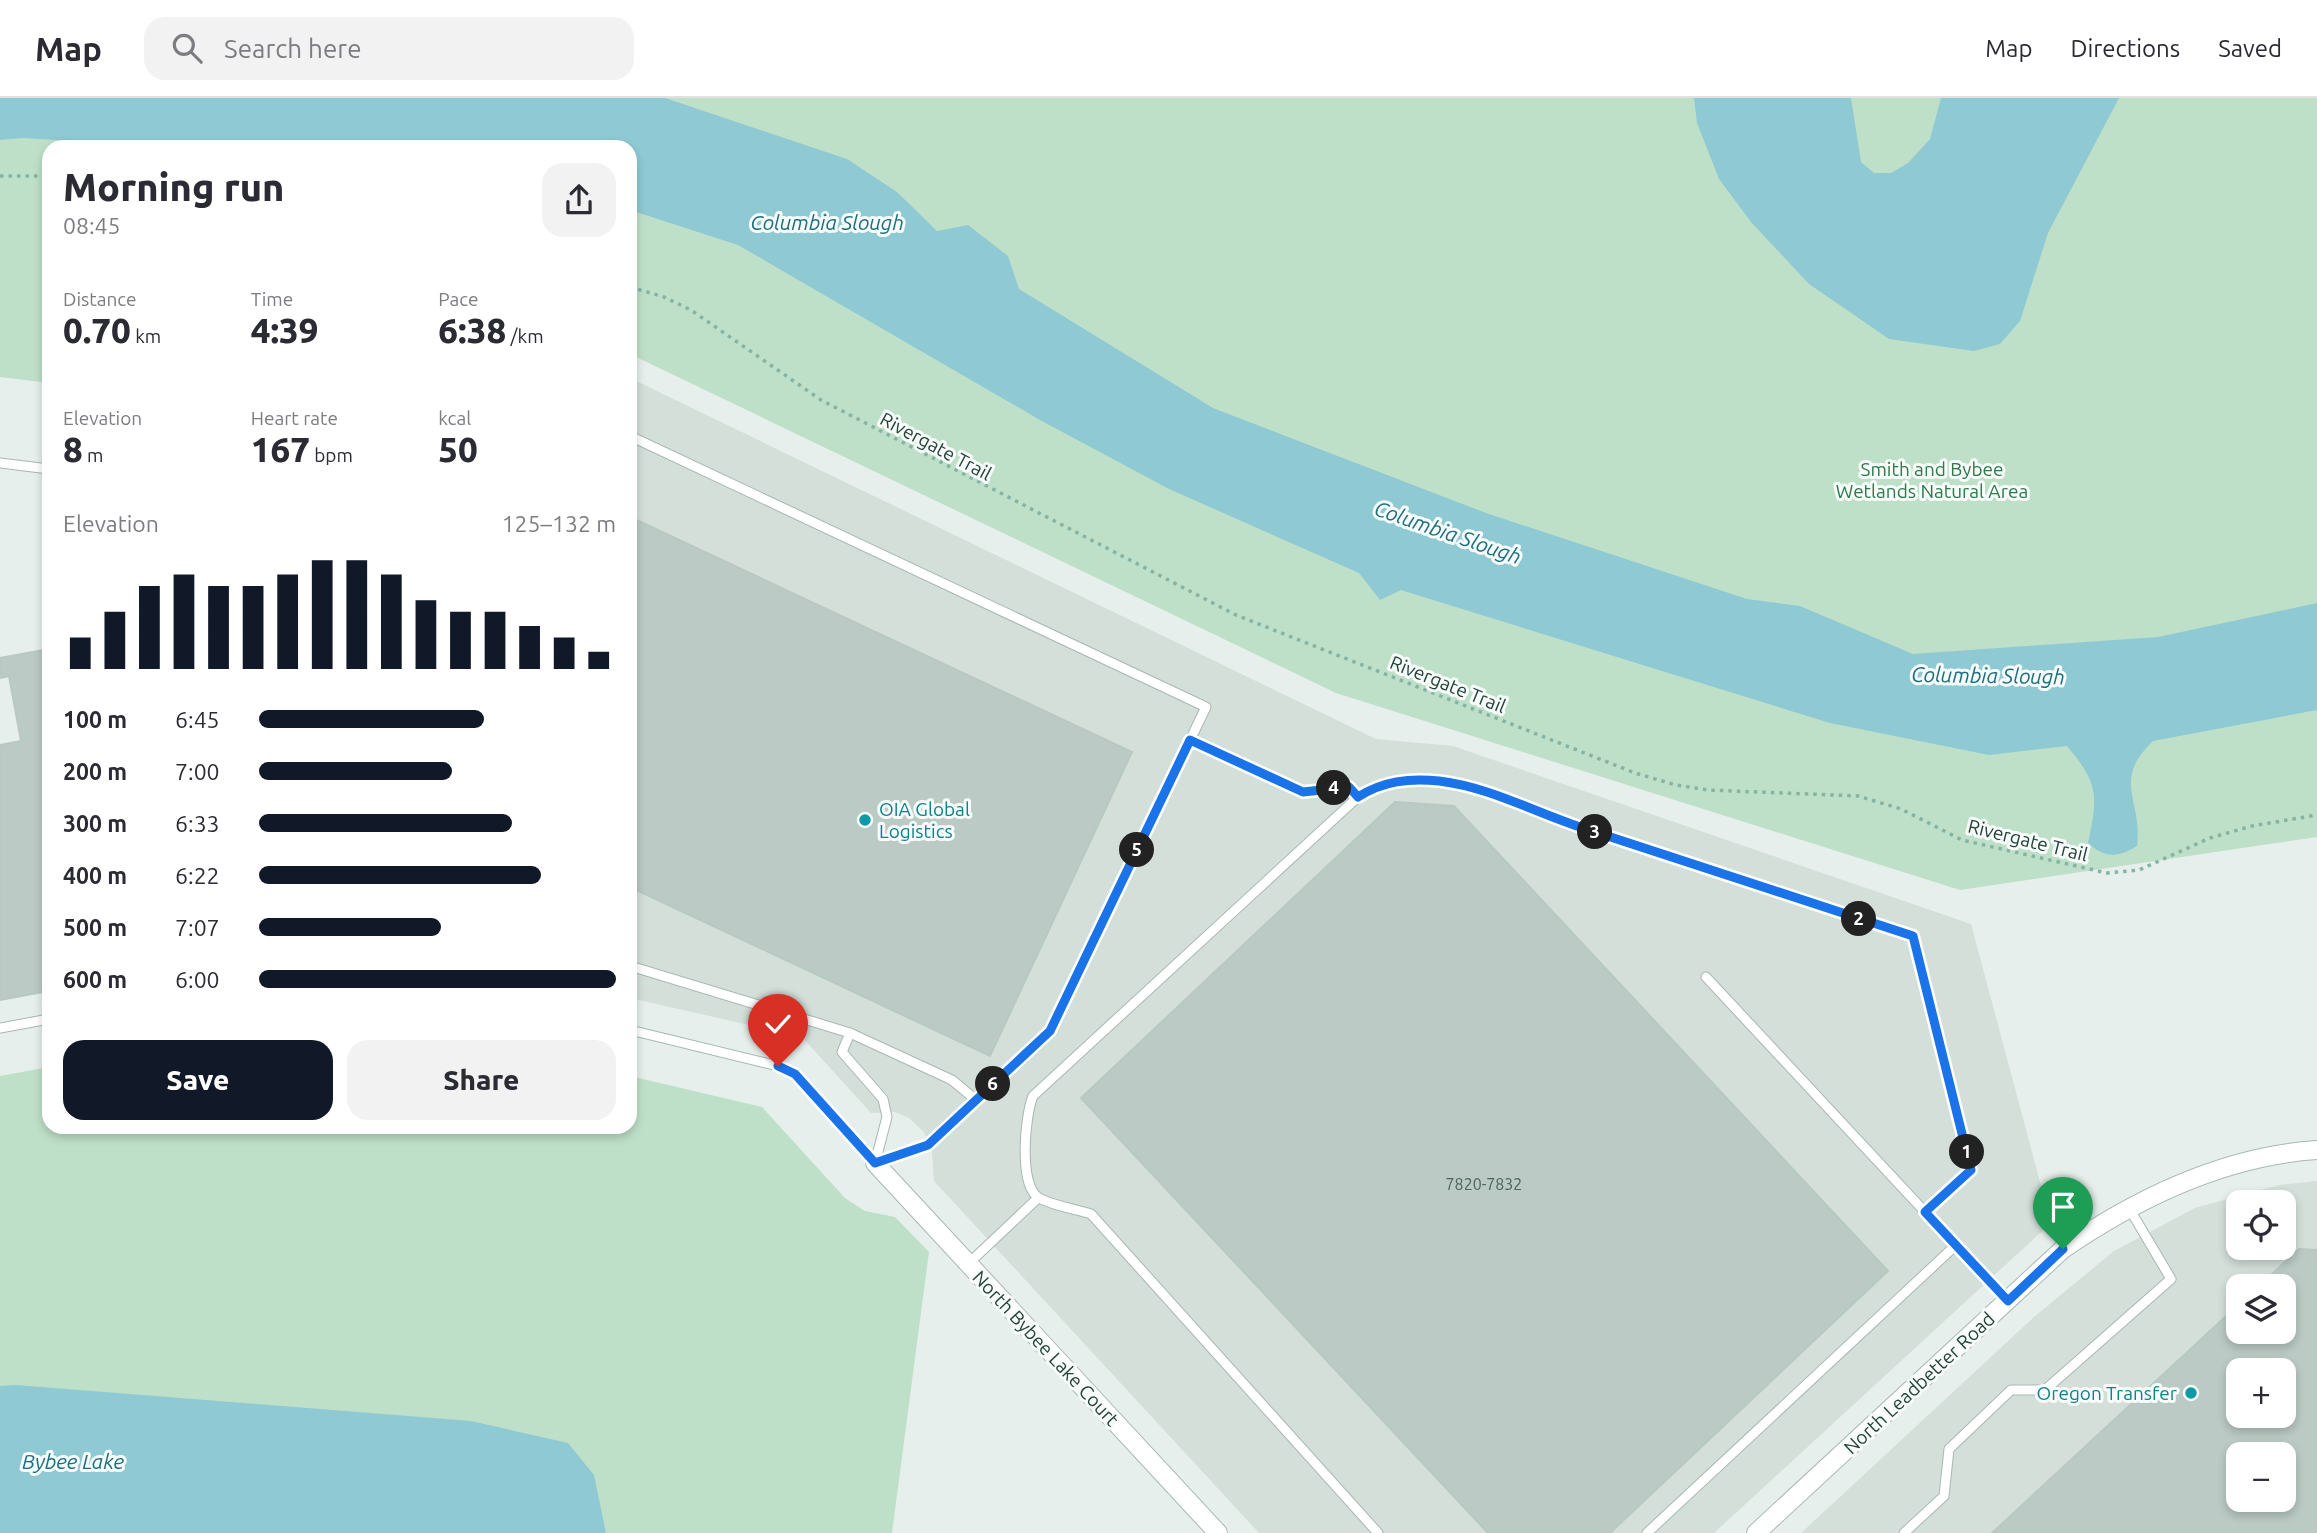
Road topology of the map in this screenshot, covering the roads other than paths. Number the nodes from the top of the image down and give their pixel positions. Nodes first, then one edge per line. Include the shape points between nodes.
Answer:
1 (637, 439) edge
2 (0, 463) edge
3 (42, 468) edge
4 (1190, 740) junction
5 (1358, 797) junction
6 (637, 968) edge
7 (1706, 977) dead end
8 (42, 1020) edge
9 (0, 1028) edge
10 (637, 1032) edge
11 (850, 1033) junction
12 (976, 1100) junction
13 (2317, 1150) edge
14 (875, 1163) junction
15 (1038, 1198) junction
16 (2128, 1207) junction
17 (1925, 1212) junction
18 (1956, 1245) junction
19 (968, 1264) junction
20 (2008, 1301) junction
21 (1218, 1533) edge
22 (1378, 1533) edge
23 (1647, 1533) edge
24 (1756, 1533) edge
25 (1904, 1533) edge

1 - 4 lane via 1206,707
2 - 3 lane
4 - 5 lane via 1303,792 1349,787
4 - 12 lane via 1050,1031
5 - 15 lane via 1033,1096 1027,1111 1026,1160 1028,1186
5 - 17 lane via 1376,785 1401,780 1439,781 1489,791 1560,820 1913,936 1971,1170
6 - 11 lane
7 - 17 lane
8 - 9 lane
10 - 14 lane via 795,1074
11 - 12 lane via 952,1080
11 - 14 lane via 842,1052 883,1099 887,1117
12 - 14 lane via 928,1145
13 - 16 street, North Leadbetter Road via 2231,1165
14 - 19 street, North Bybee Lake Court
15 - 19 lane
15 - 22 lane via 1091,1214
16 - 20 street, North Leadbetter Road via 2063,1249
16 - 25 lane via 2171,1279 2045,1390 2011,1390 2002,1398 1949,1449 1944,1496
17 - 18 lane
18 - 20 lane
18 - 23 lane
19 - 21 street, North Bybee Lake Court
20 - 24 street, North Leadbetter Road

